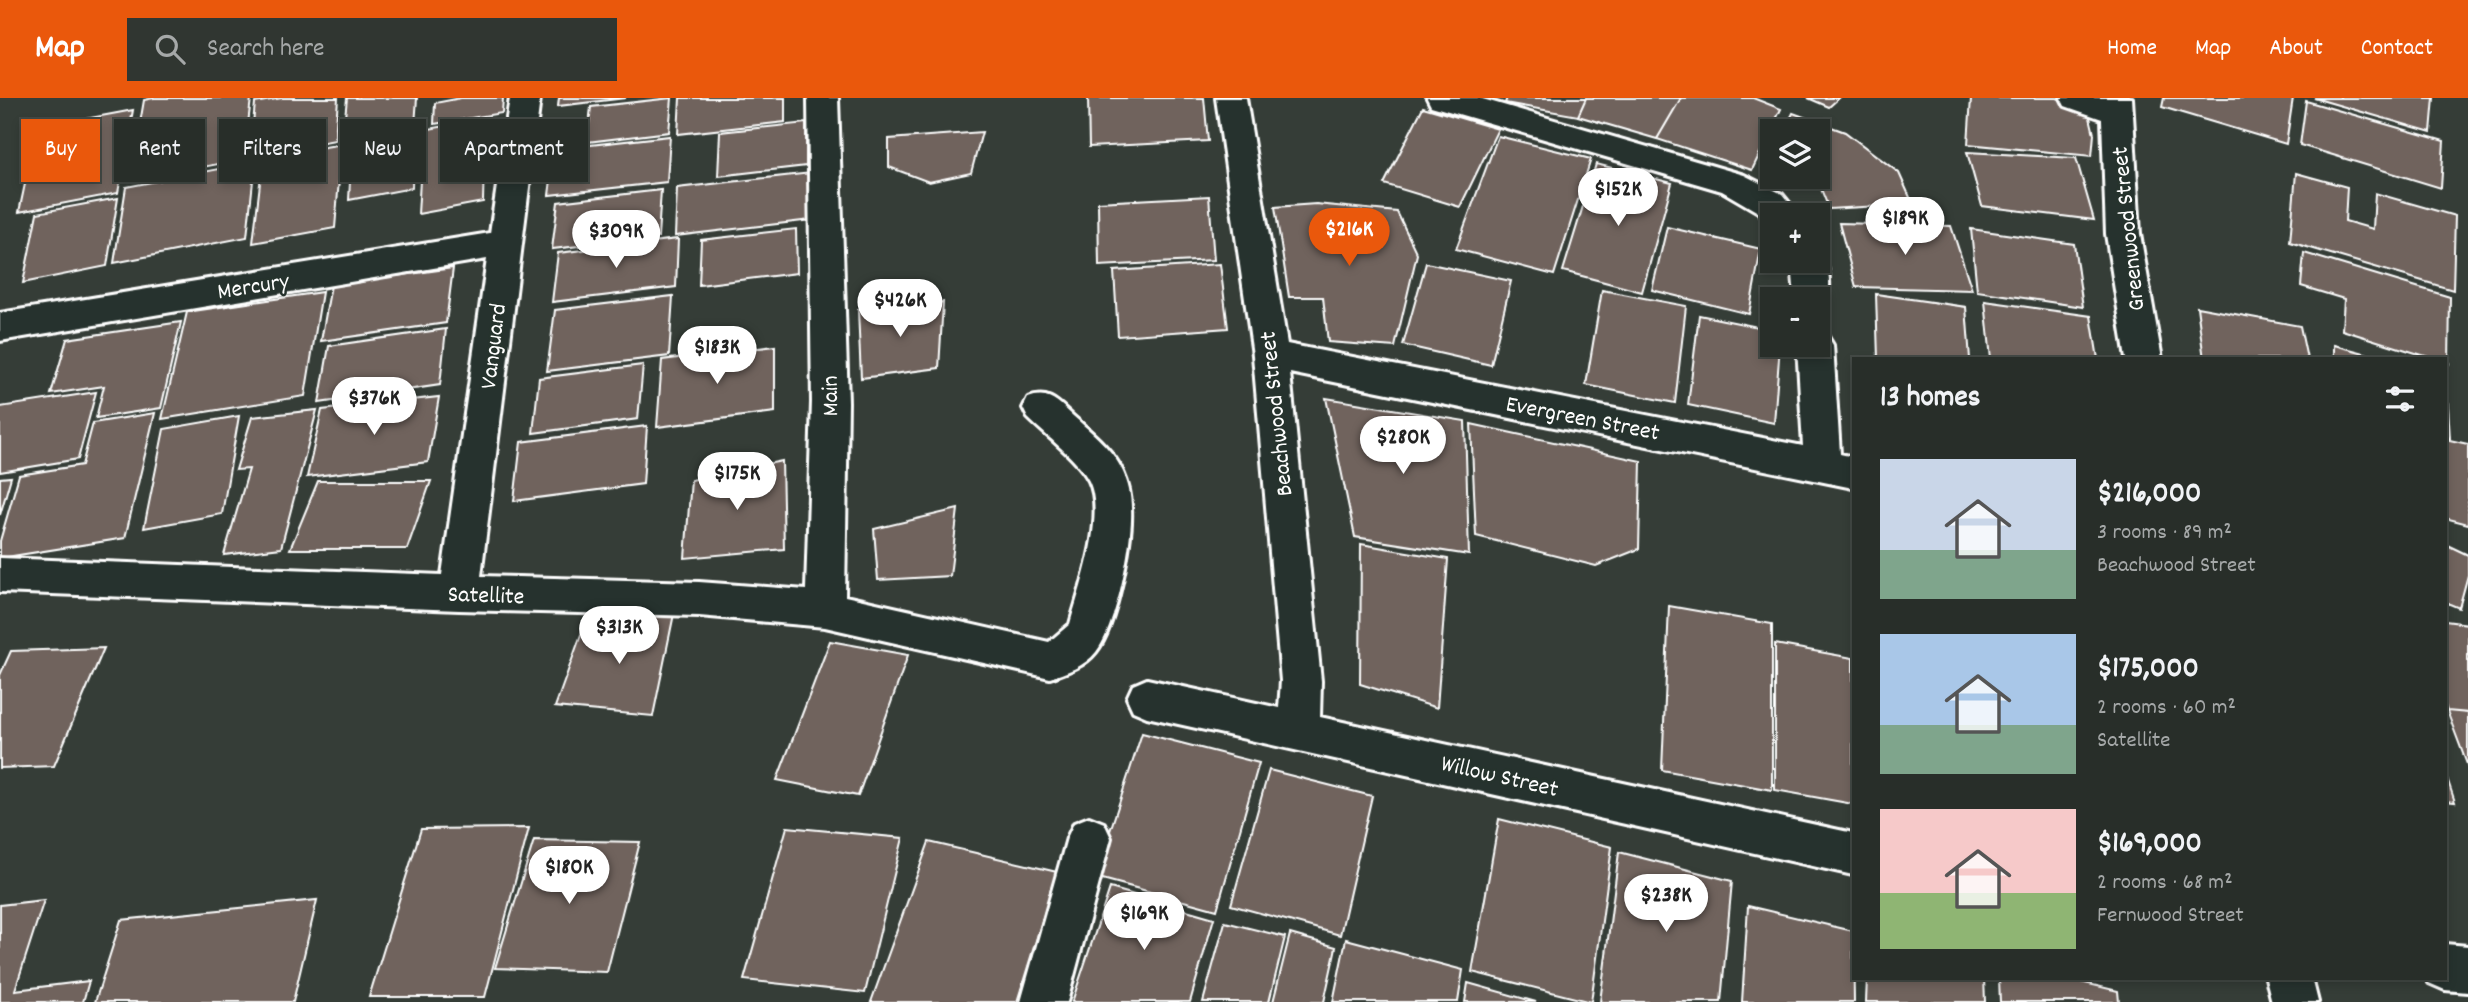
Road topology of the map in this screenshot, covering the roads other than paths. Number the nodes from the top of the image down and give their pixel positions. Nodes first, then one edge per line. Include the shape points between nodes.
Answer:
1 (524, 98) edge
2 (822, 98) edge
3 (1231, 98) edge
4 (1442, 98) edge
5 (2076, 98) edge
6 (2117, 105) edge
7 (1770, 203) edge
8 (505, 243) junction
9 (0, 327) edge
10 (1271, 355) junction
11 (1817, 357) edge
12 (2144, 357) edge
13 (1041, 408) dead end
14 (1838, 469) edge
15 (0, 575) edge
16 (459, 593) junction
17 (825, 609) junction
18 (1147, 698) dead end
19 (1298, 731) junction
20 (1089, 838) dead end
21 (1852, 853) edge
22 (2447, 967) edge
23 (2468, 969) edge
24 (2290, 980) edge
25 (1044, 1002) edge
26 (2295, 1002) edge

1 - 8 street, Vanguard
2 - 17 street, Main via 830,402
3 - 10 street, Beachwood Street
4 - 7 street via 1733,183
5 - 6 street
6 - 12 street, Greenwood Street via 2123,234
8 - 9 street, Mercury
8 - 16 street, Vanguard
10 - 14 street, Evergreen Street
10 - 19 street, Beachwood Street via 1301,681
11 - 14 street
13 - 17 street, Satellite via 1105,473 1112,499 1111,531 1088,631 1073,649 1050,660
15 - 16 street, Satellite
16 - 17 street, Satellite via 699,599
18 - 19 street, Willow Street
19 - 21 street, Willow Street
20 - 25 street
22 - 23 street
24 - 26 street

